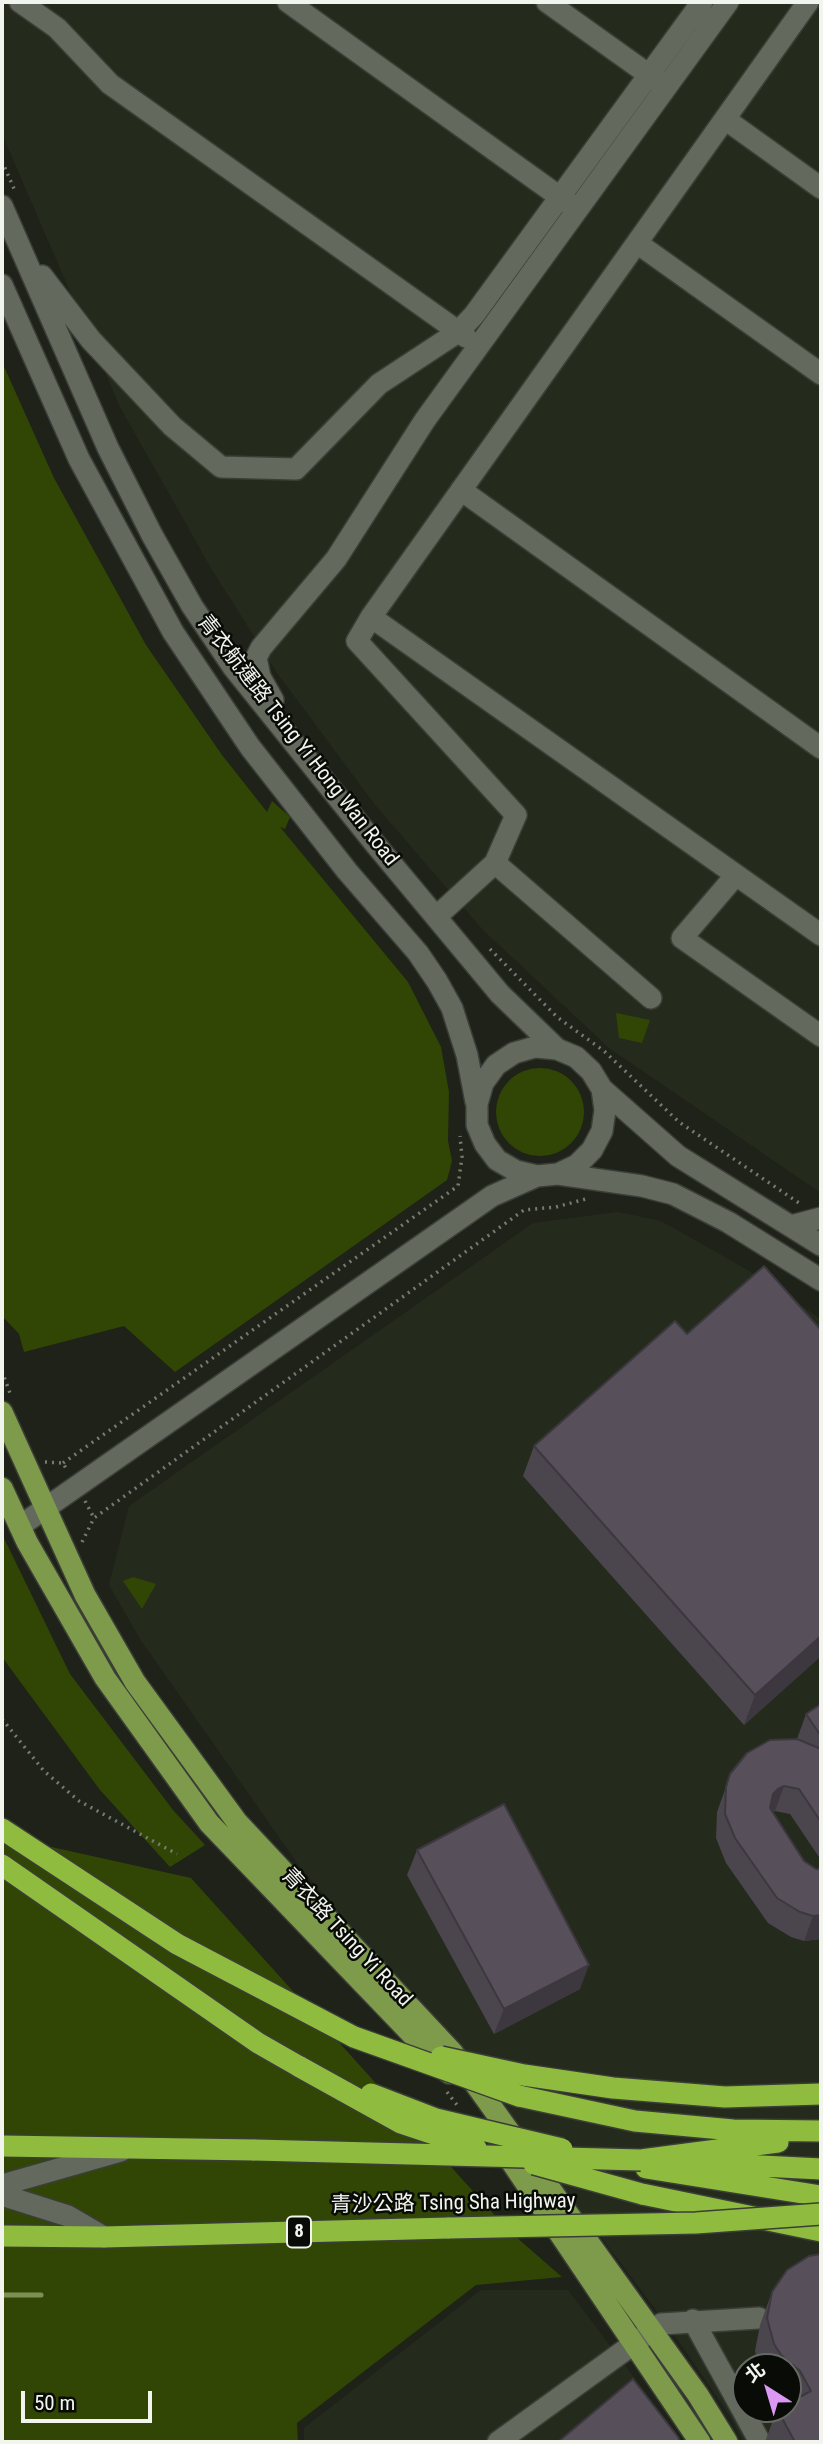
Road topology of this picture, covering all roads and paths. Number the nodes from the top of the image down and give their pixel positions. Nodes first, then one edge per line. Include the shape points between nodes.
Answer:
1 (20, 2) edge
2 (288, 2) edge
3 (547, 2) edge
4 (702, 2) edge
5 (728, 2) edge
6 (808, 2) edge
7 (649, 75) junction
8 (667, 88) junction
9 (724, 119) junction
10 (821, 188) edge
11 (561, 197) junction
12 (2, 206) edge
13 (579, 211) junction
14 (12, 230) junction
15 (637, 243) junction
16 (2, 285) edge
17 (458, 332) junction
18 (480, 347) junction
19 (821, 374) edge
20 (461, 490) junction
21 (371, 617) junction
22 (282, 725) junction
23 (821, 748) edge
24 (495, 863) junction
25 (736, 875) junction
26 (436, 917) junction
27 (819, 928) edge
28 (485, 943) dead end
29 (651, 998) dead end
30 (821, 1036) edge
31 (556, 1049) junction
32 (602, 1090) junction
33 (477, 1104) junction
34 (497, 1160) junction
35 (547, 1175) junction
36 (458, 1186) dead end
37 (492, 1196) junction
38 (594, 1199) dead end
39 (817, 1215) edge
40 (791, 1226) junction
41 (821, 1245) edge
42 (821, 1280) edge
43 (2, 1371) edge
44 (7, 1404) edge
45 (39, 1455) dead end
46 (62, 1463) junction
47 (2, 1488) edge
48 (77, 1488) junction
49 (45, 1510) junction
50 (20, 1526) junction
51 (2, 1719) edge
52 (2, 1829) edge
53 (177, 1854) dead end
54 (2, 1865) edge
55 (354, 2037) junction
56 (300, 2067) junction
57 (821, 2094) edge
58 (821, 2131) edge
59 (821, 2136) edge
60 (2, 2146) edge
61 (136, 2147) junction
62 (641, 2160) junction
63 (821, 2169) edge
64 (37, 2174) junction
65 (2, 2185) edge
66 (2, 2195) edge
67 (821, 2196) edge
68 (36, 2206) junction
69 (821, 2214) edge
70 (696, 2223) junction
71 (821, 2231) edge
72 (2, 2236) edge
73 (104, 2237) junction
74 (821, 2238) edge
75 (759, 2318) dead end
76 (693, 2320) junction
77 (651, 2330) junction
78 (634, 2343) junction
79 (774, 2423) dead end
80 (757, 2438) edge
81 (498, 2442) edge
82 (700, 2442) edge
83 (727, 2442) edge

1 - 17 street via 57,28 110,84
2 - 11 street
3 - 7 street
4 - 7 street
5 - 8 street
6 - 9 street
7 - 8 street
7 - 11 street
8 - 13 street
9 - 10 street
9 - 15 street
11 - 13 street
11 - 17 street
12 - 14 street, 青衣航運路 Tsing Yi Hong Wan Road
13 - 18 street
14 - 17 street via 91,340 172,426 221,467 296,469 379,384
14 - 22 street, 青衣航運路 Tsing Yi Hong Wan Road via 152,536 233,667
15 - 19 street
15 - 20 street
16 - 33 street, 青衣航運路 Tsing Yi Hong Wan Road via 79,459 173,632 250,747 438,982 452,1008
17 - 18 street
18 - 22 street via 425,419 336,559 261,648 256,658 260,677
20 - 21 street
20 - 23 street
21 - 24 street via 357,640 516,815
21 - 25 street
22 - 26 street, 青衣航運路 Tsing Yi Hong Wan Road
24 - 26 street
24 - 29 street
25 - 27 street
25 - 30 street via 682,938
26 - 31 street, 青衣航運路 Tsing Yi Hong Wan Road via 520,1016
28 - 39 path via 557,1017 604,1051 679,1122
31 - 32 street via 576,1057
31 - 33 street via 535,1047 496,1065 483,1083
32 - 35 street via 602,1131 592,1150 577,1165
32 - 40 street via 678,1156
33 - 34 street via 477,1125
34 - 35 street via 516,1171
34 - 37 street
35 - 37 street
35 - 42 street via 673,1194
36 - 46 path
37 - 48 street
38 - 48 path via 524,1210 94,1518
39 - 40 street
40 - 41 street
43 - 44 path
44 - 49 main road, 青衣路 Tsing Yi Road
45 - 46 path via 46,1463
46 - 48 path
47 - 50 main road, 青衣路 Tsing Yi Road
48 - 49 street
49 - 50 street
49 - 77 main road, 青衣路 Tsing Yi Road via 85,1595 135,1682 237,1822 453,2053
50 - 78 main road, 青衣路 Tsing Yi Road via 105,1678 160,1759 209,1823 454,2078
51 - 53 path via 44,1771 79,1801
52 - 55 highway via 177,1944
54 - 56 highway via 258,2043
55 - 57 highway, bridge via 524,2076 613,2088 725,2096
55 - 58 highway, bridge via 519,2096 603,2116 733,2130
56 - 67 highway, bridge via 436,2119 646,2168
56 - 71 highway, bridge via 426,2134 642,2194
59 - 62 highway
60 - 61 highway, 青沙公路 Tsing Sha Highway
61 - 62 highway, 青沙公路 Tsing Sha Highway, bridge
61 - 64 street
62 - 63 highway, 青沙公路 Tsing Sha Highway
64 - 65 street
64 - 68 street
66 - 68 street
68 - 73 street via 68,2216
69 - 70 highway, 青沙公路 Tsing Sha Highway / 8, bridge
70 - 73 highway, 青沙公路 Tsing Sha Highway / 8, bridge
70 - 74 highway, bridge
72 - 73 highway, 青沙公路 Tsing Sha Highway / 8
75 - 76 street
76 - 77 street via 668,2321
76 - 80 street
77 - 78 street
77 - 83 main road, 青衣路 Tsing Yi Road
78 - 81 street
78 - 82 main road, 青衣路 Tsing Yi Road
79 - 80 street

